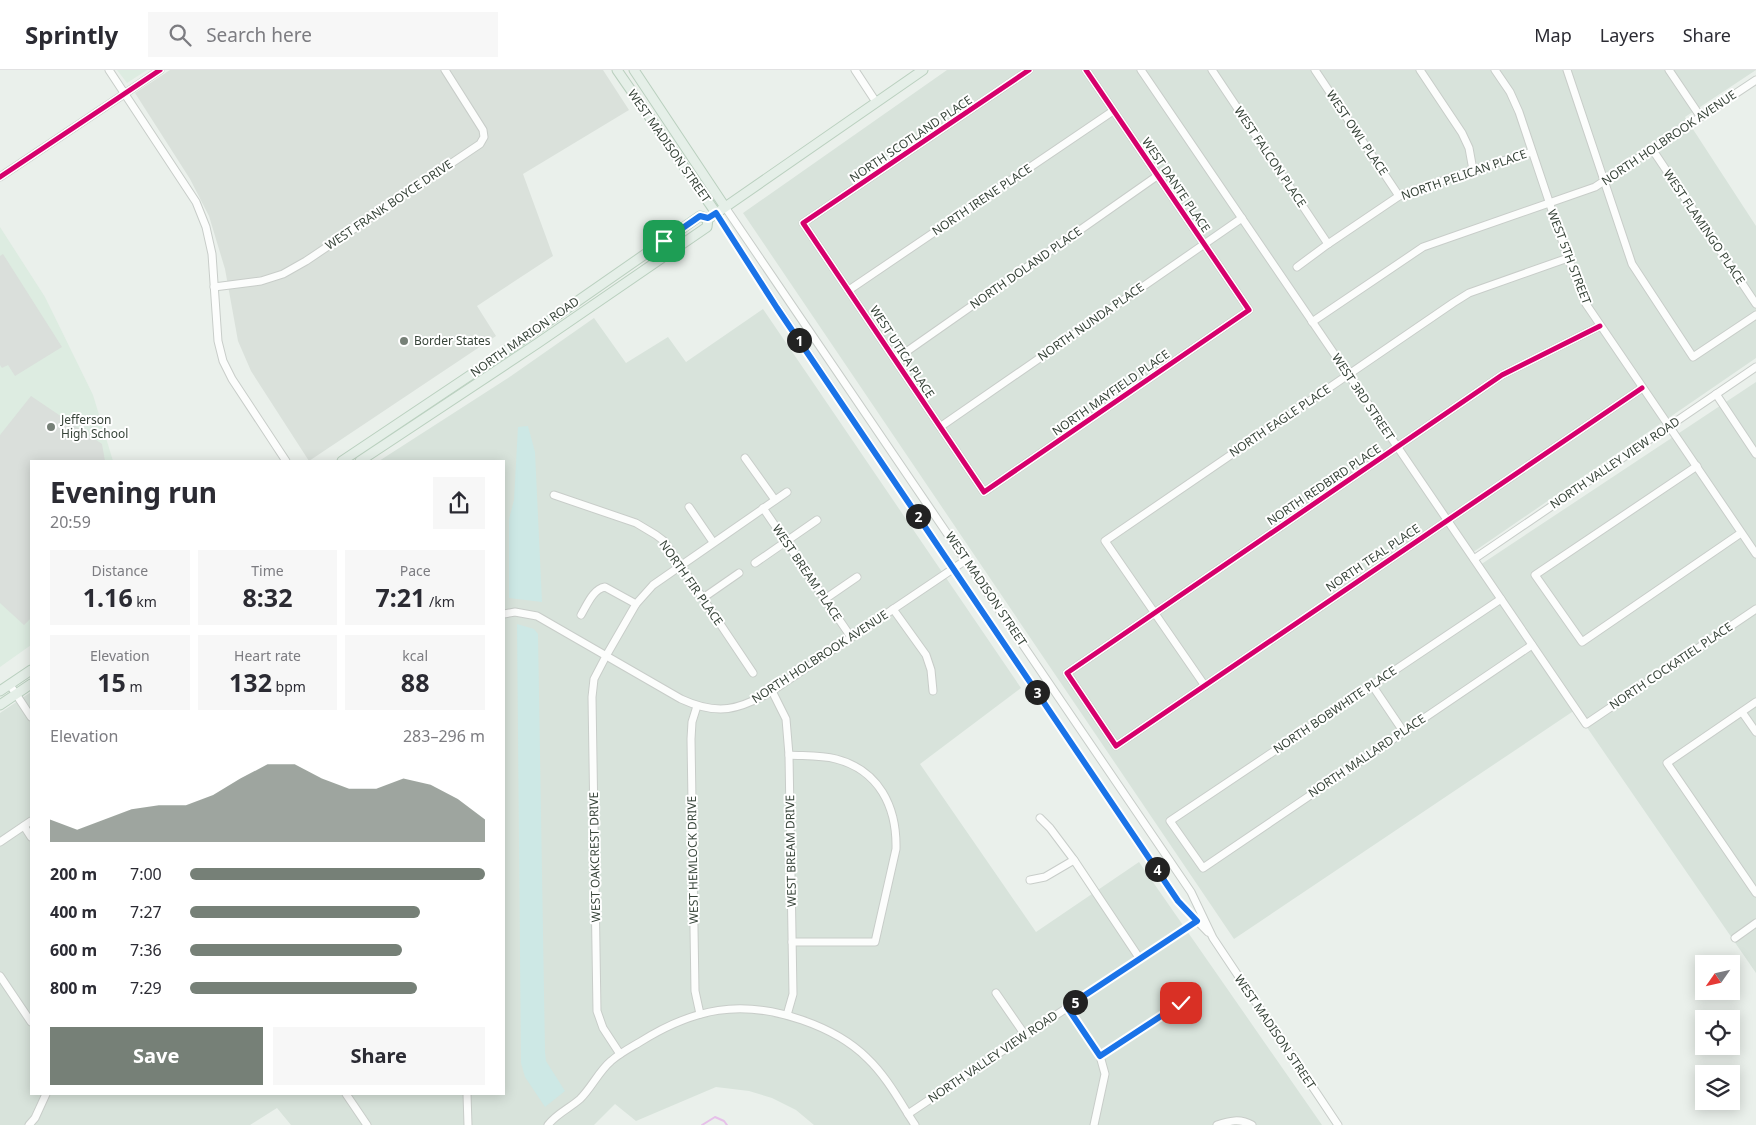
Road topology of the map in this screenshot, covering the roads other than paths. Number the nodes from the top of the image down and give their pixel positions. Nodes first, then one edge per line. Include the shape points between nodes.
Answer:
1 (109, 70) edge
2 (160, 70) edge
3 (444, 70) edge
4 (618, 70) edge
5 (634, 70) edge
6 (855, 70) edge
7 (923, 70) edge
8 (1029, 70) edge
9 (1086, 70) edge
10 (1141, 70) edge
11 (1212, 70) edge
12 (1315, 70) edge
13 (1420, 70) edge
14 (1495, 70) edge
15 (1567, 70) edge
16 (1669, 70) edge
17 (1756, 80) edge
18 (125, 93) junction
19 (876, 102) junction
20 (1114, 110) junction
21 (1700, 116) junction
22 (1652, 150) junction
23 (1532, 152) junction
24 (1473, 170) junction
25 (1157, 176) junction
26 (0, 177) edge
27 (1605, 182) junction
28 (1399, 196) junction
29 (1549, 204) junction
30 (725, 207) junction
31 (712, 216) junction
32 (1242, 218) junction
33 (804, 223) joint
34 (1204, 244) junction
35 (1328, 244) junction
36 (1568, 258) junction
37 (1297, 267) dead end
38 (214, 287) junction
39 (850, 290) junction
40 (1756, 304) edge
41 (1250, 310) joint
42 (1756, 315) edge
43 (1312, 322) junction
44 (1600, 326) junction
45 (896, 359) junction
46 (1756, 367) edge
47 (1348, 374) junction
48 (1642, 388) junction
49 (1716, 394) junction
50 (940, 426) junction
51 (1670, 426) junction
52 (1398, 448) junction
53 (1756, 454) edge
54 (745, 458) dead end
55 (285, 460) edge
56 (343, 460) edge
57 (362, 460) edge
58 (1697, 466) junction
59 (787, 492) dead end
60 (984, 492) joint
61 (554, 495) dead end
62 (775, 500) junction
63 (689, 507) dead end
64 (763, 508) junction
65 (817, 520) dead end
66 (1447, 520) junction
67 (1742, 533) junction
68 (786, 541) junction
69 (713, 542) junction
70 (1756, 554) edge
71 (1474, 559) junction
72 (966, 560) junction
73 (755, 563) dead end
74 (680, 564) junction
75 (953, 568) junction
76 (739, 573) dead end
77 (857, 578) dead end
78 (702, 598) junction
79 (825, 599) junction
80 (1500, 599) junction
81 (636, 604) junction
82 (893, 609) junction
83 (1756, 609) edge
84 (1154, 613) junction
85 (505, 614) edge
86 (581, 615) dead end
87 (852, 637) junction
88 (1532, 645) junction
89 (606, 656) junction
90 (30, 671) edge
91 (753, 673) dead end
92 (10, 685) junction
93 (30, 685) edge
94 (1205, 686) junction
95 (1372, 686) junction
96 (0, 691) edge
97 (772, 691) junction
98 (933, 691) dead end
99 (16, 694) junction
100 (1756, 702) edge
101 (0, 705) edge
102 (697, 706) junction
103 (1742, 712) junction
104 (30, 715) edge
105 (1586, 724) joint
106 (1403, 731) junction
107 (1756, 732) edge
108 (1116, 746) joint
109 (789, 755) junction
110 (1040, 818) dead end
111 (30, 822) edge
112 (24, 826) junction
113 (30, 835) edge
114 (0, 842) edge
115 (1074, 860) junction
116 (1203, 868) joint
117 (1030, 880) dead end
118 (1756, 894) edge
119 (1200, 919) junction
120 (1756, 923) edge
121 (1735, 938) dead end
122 (792, 942) junction
123 (1140, 959) junction
124 (0, 976) edge
125 (996, 994) dead end
126 (1197, 1002) dead end
127 (1067, 1007) junction
128 (700, 1014) junction
129 (787, 1015) junction
130 (30, 1021) edge
131 (1024, 1035) junction
132 (620, 1054) junction
133 (1100, 1056) junction
134 (46, 1095) edge
135 (347, 1095) edge
136 (467, 1095) edge
137 (908, 1114) junction
138 (28, 1125) edge
139 (367, 1125) edge
140 (468, 1125) edge
141 (548, 1125) edge
142 (915, 1125) edge
143 (1094, 1125) edge
144 (1217, 1125) edge
145 (1252, 1125) edge
146 (1338, 1125) edge

1 - 18 street
2 - 18 street
3 - 38 street, WEST FRANK BOYCE DRIVE via 483,130 480,144 306,262 261,281
4 - 31 main road, WEST MADISON STREET
5 - 30 main road, WEST MADISON STREET
6 - 19 street
7 - 19 main road, NORTH MARION ROAD
8 - 33 street, NORTH SCOTLAND PLACE
9 - 20 street, WEST DANTE PLACE
10 - 32 street, WEST 3RD STREET
11 - 35 street, WEST FALCON PLACE
12 - 28 street, WEST OWL PLACE
13 - 24 street via 1462,132
14 - 23 street, WEST 5TH STREET via 1515,102
15 - 27 street
16 - 21 street
17 - 21 street, NORTH HOLBROOK AVENUE
18 - 26 street
18 - 38 street via 196,202 212,254
19 - 30 main road, NORTH MARION ROAD
20 - 25 street, WEST DANTE PLACE
20 - 39 street, NORTH IRENE PLACE
21 - 22 street, NORTH HOLBROOK AVENUE
22 - 27 street, NORTH HOLBROOK AVENUE
22 - 40 street, WEST FLAMINGO PLACE
23 - 24 street, NORTH PELICAN PLACE
23 - 29 street, WEST 5TH STREET
24 - 28 street, NORTH PELICAN PLACE
25 - 34 street, WEST DANTE PLACE
25 - 45 street, NORTH DOLAND PLACE
27 - 29 street, NORTH HOLBROOK AVENUE
27 - 42 street via 1632,264 1693,358
28 - 35 street, NORTH PELICAN PLACE
29 - 36 street, WEST 5TH STREET
29 - 43 street, NORTH HOLBROOK AVENUE via 1423,247
30 - 31 main road, NORTH MARION ROAD
30 - 72 street, WEST MADISON STREET
31 - 56 main road, NORTH MARION ROAD via 700,216
31 - 57 main road, NORTH MARION ROAD via 707,227
31 - 75 street, WEST MADISON STREET
32 - 34 street, NORTH NUNDA PLACE
32 - 43 street, WEST 3RD STREET
33 - 39 street, WEST UTICA PLACE
34 - 41 street, WEST DANTE PLACE
34 - 50 street, NORTH NUNDA PLACE
35 - 37 street, NORTH PELICAN PLACE
36 - 44 street, WEST 5TH STREET via 1582,297
36 - 47 street, NORTH EAGLE PLACE via 1469,293
38 - 55 street via 218,341 224,361 232,379
39 - 45 street, WEST UTICA PLACE
41 - 60 street, NORTH MAYFIELD PLACE
43 - 47 street, WEST 3RD STREET
44 - 48 street, WEST 5TH STREET
44 - 52 street, NORTH REDBIRD PLACE via 1511,369
45 - 50 street, WEST UTICA PLACE
46 - 49 street, NORTH VALLEY VIEW ROAD
47 - 52 street, WEST 3RD STREET
47 - 84 street, NORTH EAGLE PLACE via 1105,541
48 - 51 street, WEST 5TH STREET
48 - 66 street, NORTH TEAL PLACE
49 - 51 street, NORTH VALLEY VIEW ROAD
49 - 53 street
50 - 60 street, WEST UTICA PLACE
51 - 58 street, WEST 5TH STREET
51 - 71 street, NORTH VALLEY VIEW ROAD
52 - 66 street, WEST 3RD STREET
52 - 84 street, NORTH REDBIRD PLACE
54 - 62 street
58 - 67 street, WEST 5TH STREET
58 - 67 street via 1535,575 1582,642
59 - 62 street, WEST OAKCREST DRIVE
61 - 74 street, NORTH FIR PLACE via 649,529 664,541
62 - 64 street, WEST OAKCREST DRIVE
63 - 69 street
64 - 68 street, WEST BREAM PLACE
64 - 69 street, WEST OAKCREST DRIVE
65 - 68 street
66 - 71 street, WEST 3RD STREET
66 - 94 street, NORTH TEAL PLACE
67 - 70 street, WEST 5TH STREET
68 - 73 street
68 - 79 street, WEST BREAM PLACE
69 - 74 street, WEST OAKCREST DRIVE
71 - 80 street, WEST 3RD STREET
72 - 75 street, NORTH HOLBROOK AVENUE
72 - 119 street, WEST MADISON STREET via 1191,892
74 - 78 street, NORTH FIR PLACE
74 - 81 street, WEST OAKCREST DRIVE via 653,585
75 - 82 street, NORTH HOLBROOK AVENUE
75 - 119 street, WEST MADISON STREET via 1178,901
76 - 78 street
77 - 79 street
78 - 91 street, NORTH FIR PLACE
79 - 87 street, WEST BREAM PLACE
80 - 88 street, WEST 3RD STREET
80 - 95 street, NORTH BOBWHITE PLACE
81 - 86 street via 602,587
81 - 89 street, WEST OAKCREST DRIVE
82 - 87 street, NORTH HOLBROOK AVENUE
82 - 98 street via 926,655 932,670
83 - 105 street, NORTH COCKATIEL PLACE
84 - 94 street
84 - 108 street, NORTH REDBIRD PLACE via 1067,673
85 - 89 street, NORTH HOLBROOK AVENUE via 537,616
87 - 97 street, NORTH HOLBROOK AVENUE
88 - 105 street, WEST 3RD STREET
88 - 106 street, NORTH MALLARD PLACE
89 - 102 street, NORTH HOLBROOK AVENUE
89 - 132 street, WEST OAKCREST DRIVE via 594,679 592,696 597,1006 598,1018
90 - 92 main road
92 - 96 main road
92 - 99 street
93 - 99 main road
94 - 108 street, NORTH TEAL PLACE
95 - 106 street
95 - 116 street, NORTH BOBWHITE PLACE via 1170,821
97 - 102 street, NORTH HOLBROOK AVENUE via 735,708 720,710
97 - 109 street, WEST BREAM DRIVE via 786,719
99 - 101 main road
99 - 104 street
100 - 103 street
102 - 128 street, WEST HEMLOCK DRIVE via 691,739 695,991
103 - 107 street
103 - 118 street via 1667,763
106 - 116 street, NORTH MALLARD PLACE
109 - 122 street, WEST BREAM DRIVE
109 - 122 street via 835,759 855,766 878,786 888,801 896,837 875,942
110 - 115 street
111 - 112 street
112 - 113 street
112 - 114 street
115 - 117 street via 1045,877
115 - 123 street
119 - 123 street, NORTH VALLEY VIEW ROAD
119 - 146 street, WEST MADISON STREET
120 - 121 street
122 - 129 street, WEST BREAM DRIVE via 793,994
123 - 127 street, NORTH VALLEY VIEW ROAD
124 - 130 street
125 - 131 street
126 - 133 street via 1181,1003
127 - 131 street, NORTH VALLEY VIEW ROAD
127 - 133 street
128 - 129 street via 741,1008
128 - 132 street via 680,1020
129 - 137 street via 817,1025 855,1047 880,1071
131 - 137 street, NORTH VALLEY VIEW ROAD
132 - 141 street via 607,1064 580,1099
133 - 143 street via 1106,1074
134 - 138 street via 35,1118
135 - 139 street
136 - 140 street
137 - 142 street
144 - 145 street via 1233,1120

